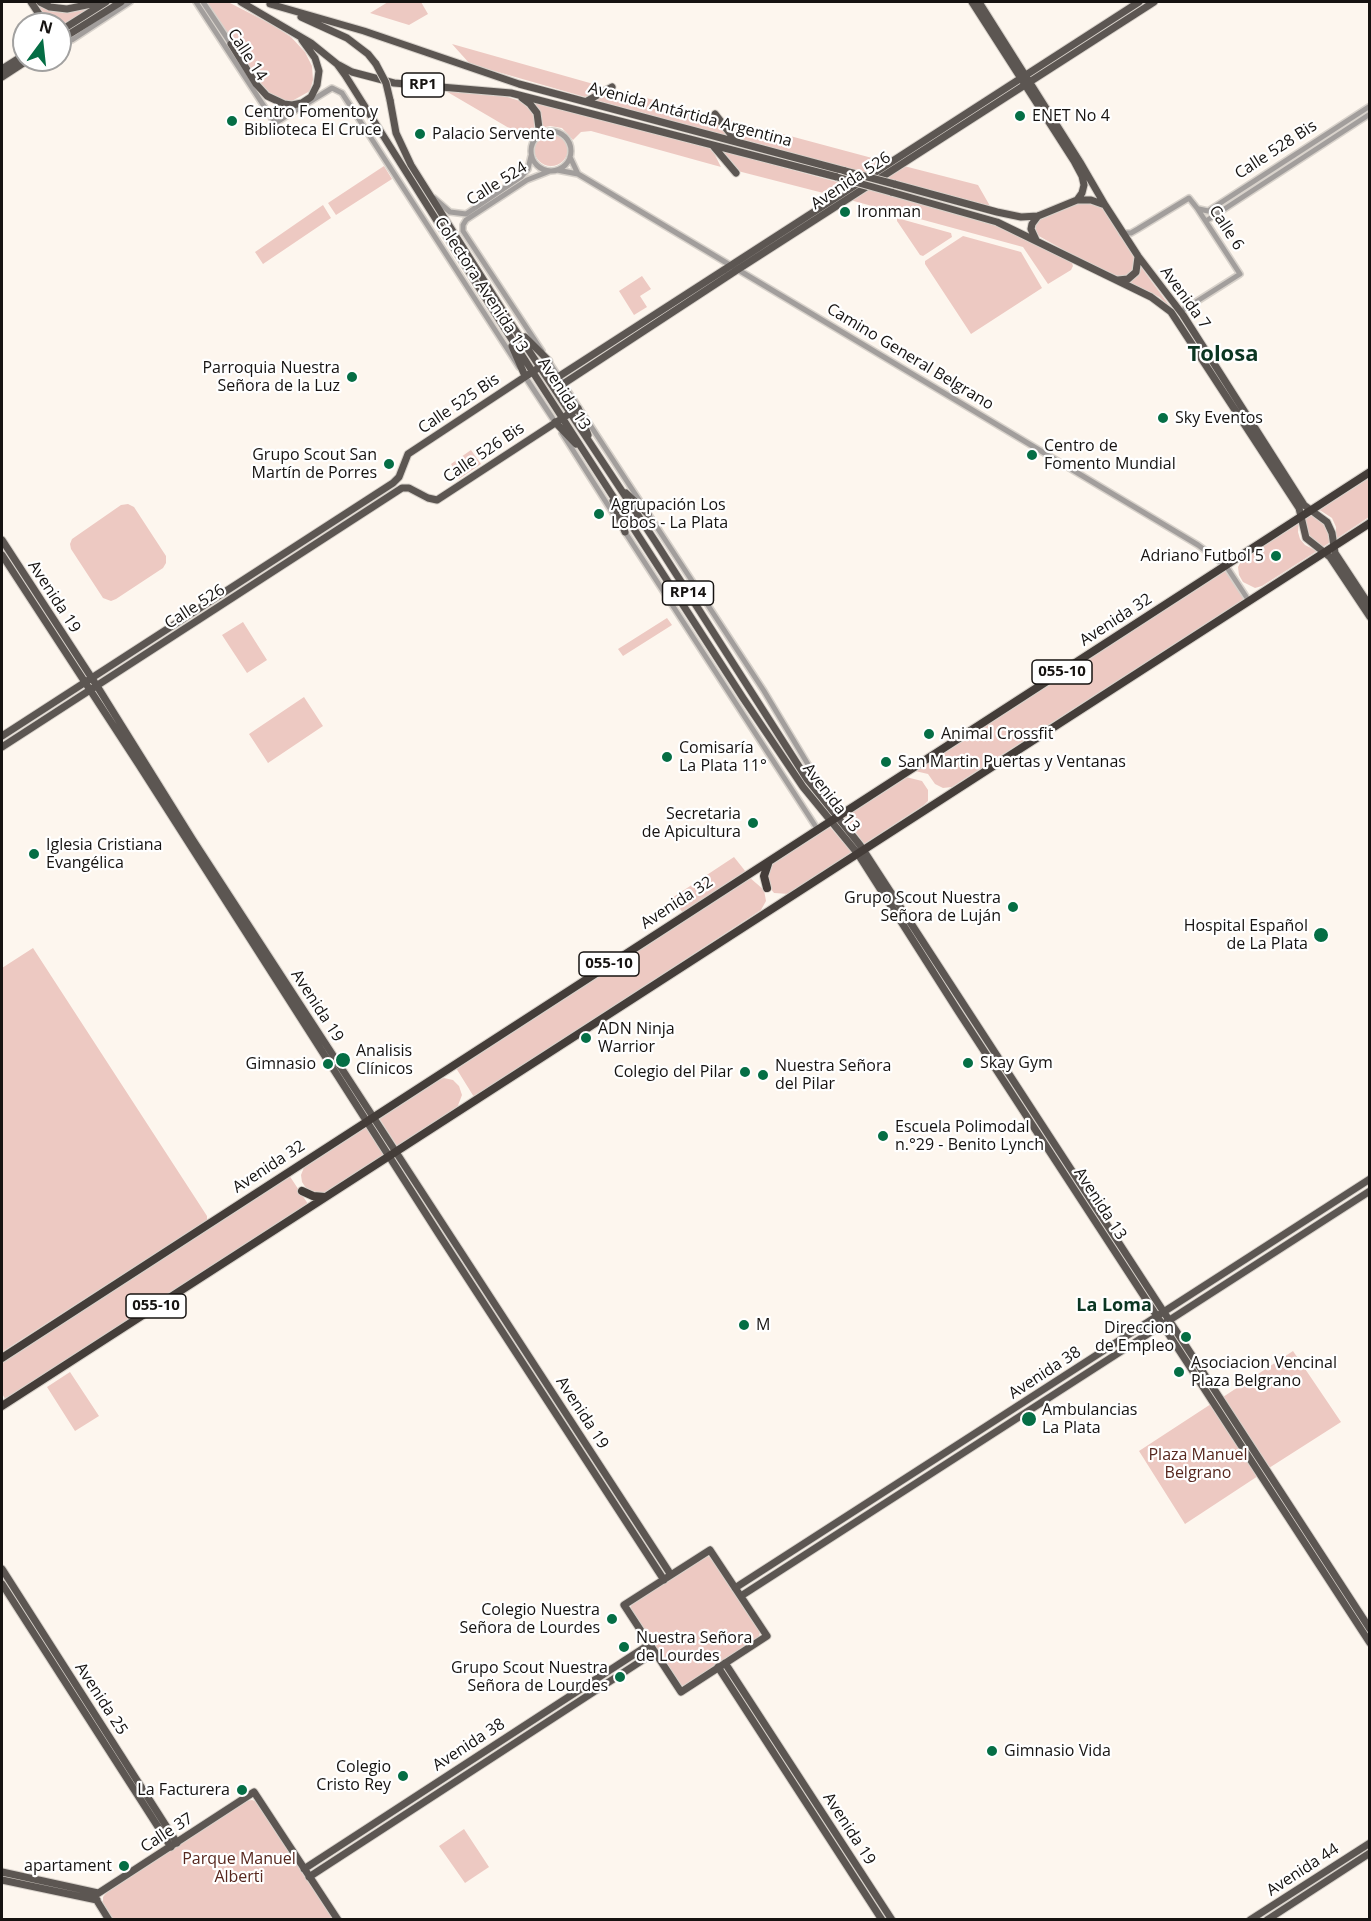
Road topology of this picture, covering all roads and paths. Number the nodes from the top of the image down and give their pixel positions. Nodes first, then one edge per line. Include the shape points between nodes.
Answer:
1 (40, 2) edge
2 (101, 2) edge
3 (106, 2) edge
4 (121, 2) edge
5 (130, 2) edge
6 (196, 2) edge
7 (203, 2) edge
8 (241, 2) edge
9 (972, 2) edge
10 (979, 2) edge
11 (1139, 2) edge
12 (1154, 2) edge
13 (266, 3) edge
14 (72, 23) edge
15 (294, 32) junction
16 (72, 33) edge
17 (72, 40) edge
18 (231, 44) joint
19 (337, 64) junction
20 (1026, 80) junction
21 (612, 87) dead end
22 (335, 88) joint
23 (512, 93) junction
24 (587, 101) junction
25 (1370, 106) edge
26 (715, 114) dead end
27 (1370, 114) edge
28 (536, 137) junction
29 (736, 141) junction
30 (712, 145) junction
31 (531, 156) junction
32 (570, 158) junction
33 (553, 171) junction
34 (736, 173) dead end
35 (578, 174) junction
36 (425, 189) junction
37 (1077, 200) junction
38 (1105, 205) junction
39 (1197, 208) junction
40 (1038, 216) junction
41 (1206, 221) junction
42 (463, 225) joint
43 (1122, 233) junction
44 (1038, 242) junction
45 (1138, 256) junction
46 (733, 267) junction
47 (1118, 280) junction
48 (1180, 312) junction
49 (509, 327) junction
50 (549, 361) junction
51 (540, 366) junction
52 (533, 371) junction
53 (525, 376) junction
54 (558, 377) junction
55 (563, 384) junction
56 (578, 408) junction
57 (566, 415) junction
58 (555, 422) junction
59 (593, 449) junction
60 (588, 457) junction
61 (1370, 472) edge
62 (397, 479) joint
63 (616, 484) junction
64 (402, 488) joint
65 (609, 490) junction
66 (1311, 511) junction
67 (648, 514) junction
68 (1302, 517) junction
69 (1370, 524) edge
70 (625, 532) junction
71 (2, 540) edge
72 (1334, 546) junction
73 (1324, 552) junction
74 (2, 555) edge
75 (1226, 566) junction
76 (1249, 601) junction
77 (1370, 606) edge
78 (1370, 617) edge
79 (88, 680) junction
80 (93, 688) junction
81 (2, 736) edge
82 (2, 747) edge
83 (835, 820) junction
84 (818, 830) junction
85 (861, 852) junction
86 (768, 863) junction
87 (767, 888) dead end
88 (370, 1120) junction
89 (392, 1154) junction
90 (1370, 1179) edge
91 (302, 1191) dead end
92 (1370, 1191) edge
93 (326, 1196) junction
94 (1160, 1314) junction
95 (1165, 1322) junction
96 (2, 1358) edge
97 (2, 1406) edge
98 (2, 1569) edge
99 (671, 1575) junction
100 (664, 1580) junction
101 (2, 1584) edge
102 (735, 1588) junction
103 (741, 1596) junction
104 (1370, 1629) edge
105 (1370, 1643) edge
106 (650, 1644) junction
107 (655, 1652) junction
108 (722, 1665) junction
109 (1370, 1843) edge
110 (174, 1845) junction
111 (1370, 1853) edge
112 (304, 1869) junction
113 (2, 1872) edge
114 (309, 1877) junction
115 (2, 1880) edge
116 (96, 1897) junction
117 (109, 1920) edge
118 (338, 1920) edge
119 (882, 1920) edge
120 (892, 1920) edge
121 (1250, 1920) edge
122 (1267, 1920) edge

1 - 2 main road via 67,9
3 - 14 main road
4 - 16 main road
5 - 17 street
6 - 22 street, Calle 14 via 275,123
7 - 18 street, Calle 14
8 - 15 main road, Avenida 13 / RP1
9 - 20 main road, Avenida 7
10 - 20 main road, Avenida 7
11 - 20 main road, Avenida 526
12 - 20 main road, Avenida 526
13 - 24 main road, Avenida Antártida Argentina via 364,31 519,84
13 - 36 main road, Avenida 13 / RP1, bridge via 347,38 368,54 386,83 394,127
15 - 18 main road via 311,50 319,71 313,94 298,104 284,104 267,96
15 - 19 main road, Avenida 13 / RP1
19 - 23 main road, Avenida Antártida Argentina / RP1 via 394,83
19 - 49 main road, Avenida 13 / RP14
20 - 37 main road, Avenida 7 via 1082,176 1083,189
20 - 38 main road, Avenida 7
20 - 46 main road, Avenida 526
21 - 24 main road
22 - 53 street, Colectora Avenida 13 via 342,93
23 - 28 main road via 537,112
23 - 30 main road, Avenida Antártida Argentina
24 - 29 main road, Avenida Antártida Argentina
25 - 39 street, Calle 528 Bis via 1208,211
26 - 29 main road
27 - 41 street, Calle 528 Bis
28 - 31 street, RP1
28 - 32 street via 549,130 564,135 571,148
29 - 40 main road, Avenida Antártida Argentina, bridge via 1008,215
30 - 34 main road
30 - 44 main road, Avenida Antártida Argentina, bridge via 989,219
31 - 33 street via 538,167
31 - 36 street, Calle 524 / RP1 via 521,177 466,214 445,209
32 - 33 street via 562,168
32 - 35 street
33 - 35 street, Camino General Belgrano
33 - 42 street, Calle 524 via 527,180
35 - 46 street, Camino General Belgrano
36 - 49 main road, Avenida 13 / RP14
37 - 38 main road
37 - 40 main road, Avenida Antártida Argentina
38 - 43 main road, Avenida 7
39 - 41 street, Calle 6
39 - 43 street, Calle 6 via 1189,198 1138,230
40 - 44 main road via 1031,229
41 - 48 street, Calle 6 via 1240,274
42 - 50 street, Colectora Avenida 13
43 - 45 main road, Avenida 7
44 - 47 main road, Avenida Antártida Argentina
45 - 47 main road via 1136,272 1128,279
45 - 48 main road, Avenida 7
46 - 54 main road, Avenida 526
46 - 55 main road, Avenida 526
46 - 75 street, Camino General Belgrano via 1198,545
47 - 68 main road, Avenida 7 via 1156,300 1174,316
48 - 66 main road, Avenida 7
49 - 50 main road
49 - 51 main road, Avenida 13 / RP14
49 - 52 main road, Avenida 13 / RP14
49 - 53 main road
50 - 51 main road, Calle 525 Bis
50 - 54 street, Colectora Avenida 13
51 - 52 main road, Calle 525 Bis
51 - 57 main road, Avenida 13 / RP14
52 - 53 main road, Calle 525 Bis
52 - 57 main road, Avenida 13 / RP14
53 - 58 street, Colectora Avenida 13
53 - 62 main road, Calle 525 Bis via 408,454
54 - 55 street, Colectora Avenida 13
55 - 56 street, Colectora Avenida 13
56 - 57 main road, Calle 526 Bis
56 - 59 main road
56 - 67 street, Colectora Avenida 13
57 - 58 main road, Calle 526 Bis
57 - 59 main road, Avenida 13 / RP14
57 - 60 main road, Avenida 13 / RP14
58 - 60 main road
58 - 64 main road, Calle 526 Bis via 437,500
58 - 70 street, Colectora Avenida 13
59 - 63 main road, Avenida 13 / RP14
60 - 65 main road, Avenida 13 / RP14
61 - 66 highway, Avenida 32 / 055-10
62 - 79 main road, Calle 526
63 - 67 main road
63 - 83 main road, Avenida 13 / RP14
64 - 80 main road, Calle 526
65 - 70 main road
65 - 83 main road, Avenida 13 / RP14 via 803,787
66 - 68 highway, Avenida 32 / 055-10
66 - 72 main road, Avenida 7 via 1327,522
67 - 83 street, Colectora Avenida 13 via 764,691 831,802
68 - 73 main road, Avenida 7 via 1306,538
68 - 75 highway, Avenida 32 / 055-10
69 - 72 highway, 055-10
70 - 84 street, Colectora Avenida 13
71 - 79 main road, Avenida 19
72 - 73 highway, 055-10
72 - 77 main road, Avenida 7
73 - 76 highway, 055-10
73 - 78 main road, Avenida 7
74 - 79 main road, Avenida 19
75 - 76 street, Camino General Belgrano
75 - 83 highway, Avenida 32 / 055-10
76 - 85 highway, 055-10
79 - 80 main road, Avenida 19
79 - 81 main road, Calle 526
80 - 82 main road, Calle 526
80 - 88 main road, Avenida 19
83 - 84 highway, Avenida 32 / 055-10
83 - 85 main road, Avenida 13 / RP14
84 - 86 highway, Avenida 32 / 055-10
85 - 89 highway, 055-10
85 - 94 main road, Avenida 13
86 - 87 highway via 764,876
86 - 88 highway, Avenida 32 / 055-10
88 - 89 main road, Avenida 19
88 - 96 highway, Avenida 32 / 055-10
89 - 93 highway, 055-10
89 - 99 main road, Avenida 19
89 - 100 main road, Avenida 19
90 - 94 main road, Avenida 38
91 - 93 highway
92 - 95 main road, Avenida 38
93 - 97 highway, 055-10
94 - 95 main road, Avenida 13
94 - 102 main road, Avenida 38
95 - 103 main road, Avenida 38
95 - 104 main road, Avenida 13
95 - 105 main road, Avenida 13
98 - 110 main road, Avenida 25
99 - 100 main road
99 - 102 main road via 710,1550
100 - 106 main road via 624,1605
101 - 110 main road, Avenida 25
102 - 103 main road
103 - 108 main road via 767,1636
106 - 107 main road
106 - 112 main road, Avenida 38
107 - 108 main road via 681,1692
107 - 114 main road, Avenida 38
108 - 119 main road, Avenida 19
108 - 120 main road, Avenida 19
109 - 121 main road, Avenida 44
110 - 112 main road, Calle 37 via 254,1792
110 - 116 main road, Calle 37
111 - 122 main road, Avenida 44
112 - 114 main road
113 - 116 main road
114 - 118 main road
115 - 116 main road
116 - 117 main road

